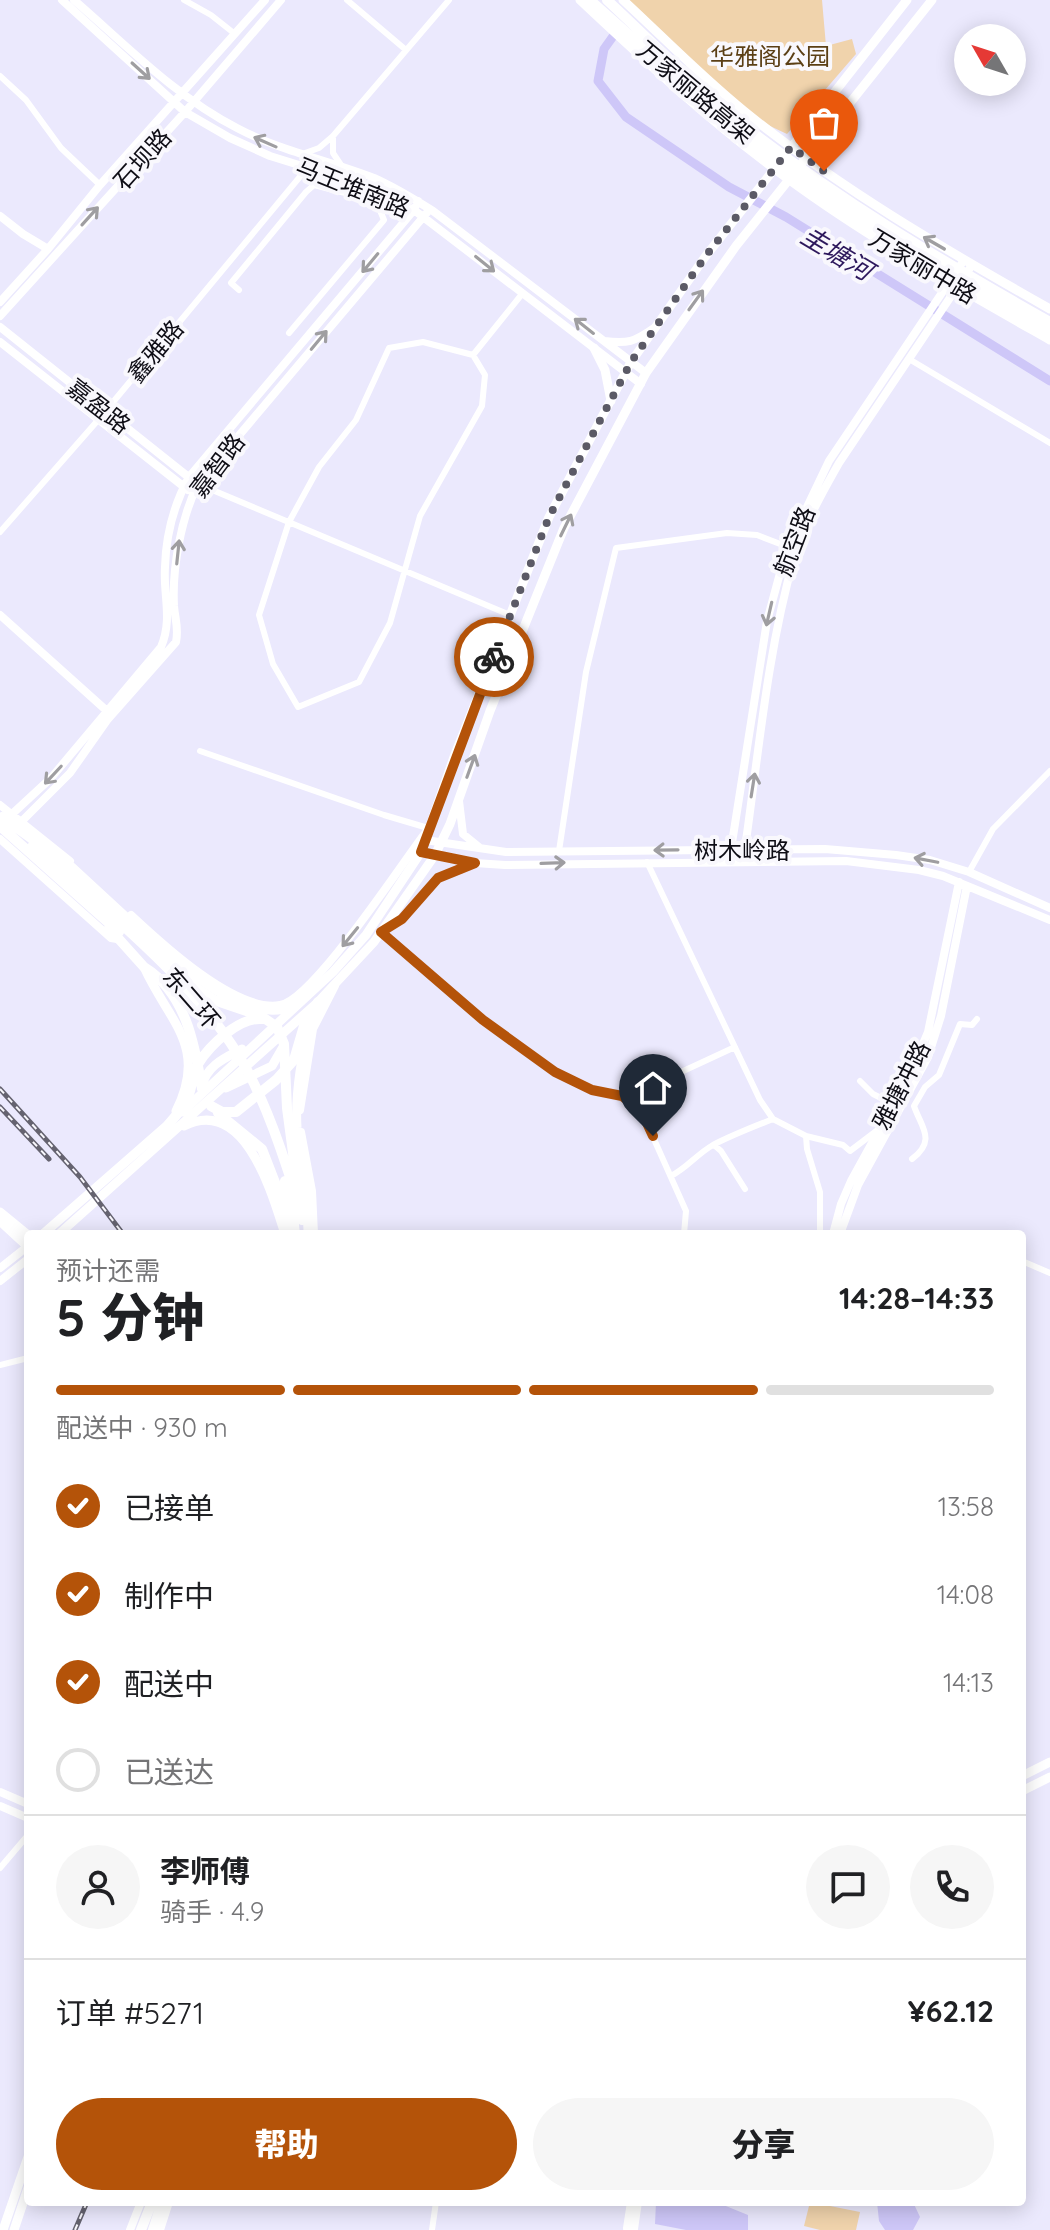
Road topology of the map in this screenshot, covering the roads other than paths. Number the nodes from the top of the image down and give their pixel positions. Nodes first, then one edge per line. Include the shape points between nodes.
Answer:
1 (62, 0) edge
2 (74, 0) edge
3 (184, 0) edge
4 (265, 0) edge
5 (281, 0) edge
6 (347, 0) edge
7 (449, 0) edge
8 (607, 0) edge
9 (623, 0) edge
10 (907, 0) edge
11 (932, 0) edge
12 (584, 1) edge
13 (235, 34) junction
14 (406, 50) junction
15 (0, 76) edge
16 (183, 94) junction
17 (175, 102) junction
18 (193, 102) junction
19 (185, 112) junction
20 (333, 136) junction
21 (791, 147) junction
22 (300, 154) junction
23 (806, 158) junction
24 (308, 167) junction
25 (345, 168) junction
26 (774, 168) junction
27 (788, 179) junction
28 (100, 185) junction
29 (416, 205) junction
30 (427, 212) junction
31 (0, 216) edge
32 (48, 249) junction
33 (968, 262) junction
34 (953, 285) junction
35 (239, 290) dead end
36 (522, 294) junction
37 (0, 302) edge
38 (1050, 309) edge
39 (309, 310) junction
40 (0, 316) edge
41 (322, 320) junction
42 (1050, 322) edge
43 (657, 325) junction
44 (0, 327) edge
45 (925, 327) junction
46 (1050, 331) edge
47 (289, 333) dead end
48 (1050, 340) edge
49 (603, 341) junction
50 (0, 342) edge
51 (594, 348) junction
52 (473, 355) junction
53 (909, 359) junction
54 (631, 362) junction
55 (625, 373) junction
56 (646, 373) junction
57 (641, 384) junction
58 (611, 401) junction
59 (102, 415) junction
60 (1050, 443) edge
61 (834, 462) junction
62 (189, 477) junction
63 (198, 484) junction
64 (184, 486) junction
65 (193, 494) junction
66 (289, 522) junction
67 (0, 532) edge
68 (789, 552) junction
69 (406, 572) junction
70 (0, 615) edge
71 (510, 615) junction
72 (107, 711) junction
73 (200, 751) dead end
74 (1050, 771) edge
75 (459, 798) junction
76 (0, 805) edge
77 (3, 818) edge
78 (20, 823) junction
79 (428, 828) junction
80 (0, 839) edge
81 (425, 840) junction
82 (440, 844) junction
83 (731, 849) junction
84 (745, 849) junction
85 (483, 850) junction
86 (559, 851) junction
87 (421, 852) junction
88 (435, 855) junction
89 (647, 862) junction
90 (729, 862) junction
91 (743, 862) junction
92 (475, 863) junction
93 (969, 872) junction
94 (963, 884) junction
95 (1050, 908) edge
96 (101, 917) junction
97 (1050, 920) edge
98 (381, 932) junction
99 (117, 939) junction
100 (144, 967) junction
101 (336, 985) junction
102 (315, 990) junction
103 (318, 1002) junction
104 (282, 1005) junction
105 (270, 1015) junction
106 (977, 1019) dead end
107 (265, 1035) junction
108 (284, 1044) junction
109 (735, 1047) junction
110 (860, 1081) dead end
111 (196, 1090) junction
112 (216, 1093) junction
113 (622, 1096) junction
114 (773, 1119) junction
115 (172, 1127) junction
116 (881, 1127) junction
117 (806, 1136) junction
118 (714, 1145) junction
119 (144, 1152) junction
120 (912, 1159) dead end
121 (671, 1176) junction
122 (745, 1189) dead end
123 (0, 1212) edge
124 (302, 1220) junction
125 (0, 1221) edge
126 (47, 1230) edge
127 (63, 1230) edge
128 (289, 1230) edge
129 (290, 1230) edge
130 (291, 1230) edge
131 (305, 1230) edge
132 (306, 1230) edge
133 (314, 1230) edge
134 (684, 1230) edge
135 (820, 1230) edge
136 (834, 1230) edge
137 (841, 1230) edge
138 (24, 1232) edge
139 (24, 1242) edge
140 (24, 1249) edge
141 (24, 1262) edge
142 (1026, 1263) edge
143 (0, 1268) edge
144 (1050, 1273) edge
145 (0, 1281) edge
146 (24, 1359) edge
147 (0, 1365) edge
148 (1050, 1762) edge
149 (1026, 1774) edge
150 (1050, 1777) edge
151 (1026, 1789) edge
152 (0, 1792) edge
153 (24, 1802) edge
154 (0, 1806) edge
155 (24, 1816) edge
156 (24, 1840) edge
157 (0, 1868) edge
158 (24, 2169) edge
159 (24, 2200) edge
160 (139, 2206) edge
161 (150, 2206) edge
162 (161, 2206) edge
163 (168, 2206) edge
164 (435, 2206) edge
165 (631, 2206) edge
166 (637, 2206) edge
167 (630, 2228) edge
168 (3, 2230) edge
169 (14, 2230) edge
170 (130, 2230) edge
171 (141, 2230) edge
172 (153, 2230) edge
173 (160, 2230) edge
174 (432, 2230) edge

1 -> 17 street, 马王堆南路
2 - 16 street, 马王堆南路
3 - 13 street
4 - 13 street, 石坝路
5 - 18 street, 石坝路
6 - 14 street
7 - 14 street
8 - 42 highway, 万家丽路高架 via 735,118 799,168 915,245
9 - 21 main road, 万家丽中路
10 - 21 main road
11 - 23 main road
12 - 26 main road, 万家丽中路 via 647,64
12 - 46 highway, 万家丽路高架 via 795,174 911,252
13 - 16 street, 石坝路
14 - 20 street
15 - 28 street
16 - 17 street, 石坝路
16 - 18 street, 马王堆南路
17 - 19 street, 马王堆南路
17 - 28 street, 石坝路
18 - 19 street, 石坝路
22 -> 18 street, 马王堆南路 via 235,128
19 - 24 street, 马王堆南路 via 270,156
40 -> 19 street, 石坝路
20 - 22 street via 313,152
20 - 25 street via 335,158
21 - 23 main road, 万家丽中路
21 - 26 main road
22 - 25 street, 马王堆南路
23 - 27 main road
33 -> 23 main road, 万家丽中路
24 - 29 street, 马王堆南路
24 - 59 street, 鑫雅路
25 - 29 street, 马王堆南路 via 375,179
26 - 27 main road, 万家丽中路
26 - 43 main road
27 - 34 main road, 万家丽中路
56 -> 27 main road
28 - 32 street, 石坝路
29 - 30 street, 马王堆南路
29 -> 41 street, 嘉智路
30 -> 36 street, 马王堆南路
49 -> 30 street, 马王堆南路
63 -> 30 street, 嘉智路
31 - 32 street
32 - 37 street, 石坝路
33 - 34 street, 航空路
33 - 38 main road, 万家丽中路
34 - 45 street, 航空路
34 - 48 main road, 万家丽中路
35 - 39 street via 231,283 314,185 379,208 384,220
36 - 51 street, 马王堆南路
36 - 52 street
39 - 41 street
39 - 47 street
41 - 62 street, 嘉智路
43 - 49 street via 624,344
43 - 54 main road
44 - 59 street, 嘉盈路
45 - 53 street, 航空路
45 - 61 street, 航空路
49 - 54 street, 马王堆南路
50 - 59 street, 嘉盈路
51 - 55 street, 马王堆南路
51 - 58 main road
52 - 66 street via 423,342 389,348 356,420 319,467
52 - 69 street via 485,375 482,406 420,516
53 - 60 street
53 - 61 street, 航空路
54 - 55 main road
54 - 56 street, 马王堆南路
55 - 57 street, 马王堆南路
55 - 58 main road
56 - 57 main road
75 -> 57 main road via 564,528
58 - 71 main road via 549,517
59 - 62 street, 嘉盈路
59 - 64 street, 嘉盈路
59 - 67 street, 鑫雅路
61 - 68 street, 航空路
62 - 63 street, 嘉盈路
62 - 64 street, 嘉智路
63 - 65 street, 嘉智路
63 - 66 street
64 - 65 street, 嘉盈路
64 - 72 street, 嘉智路 via 171,514 164,568 168,631 161,647
78 -> 65 street, 嘉智路 via 70,773 108,719 176,642 179,545
66 - 69 street
66 - 69 street via 259,615 273,664 298,707 359,682 390,623
68 -> 83 street, 航空路 via 767,621
84 -> 68 street, 航空路
68 - 86 street via 757,535 727,533 616,548 586,672
69 - 71 street
70 - 72 street
71 - 79 main road
72 -> 77 street, 嘉智路 via 51,778
73 - 79 street
74 - 93 street via 993,829
75 - 82 main road
75 - 85 street via 463,834
76 - 77 street
77 - 78 street
77 - 96 highway, 东二环
77 - 105 highway via 55,854 204,994 225,1005
77 - 124 highway, 东二环 via 147,949 221,1030 260,1097
78 - 104 street via 213,984
79 - 81 main road
79 -> 104 street via 338,951
80 - 99 street
81 - 82 street, 树木岭路
81 - 87 main road
82 - 85 street, 树木岭路
82 - 88 main road
83 - 84 street, 树木岭路
83 -> 86 street, 树木岭路
83 - 90 street, 航空路
84 - 91 street, 航空路
93 -> 84 street, 树木岭路 via 930,860 862,851
85 - 86 street, 树木岭路
87 - 88 street, 树木岭路
87 - 102 main road via 358,944
88 - 92 street, 树木岭路
88 - 98 main road
89 - 90 street, 树木岭路
92 -> 89 street, 树木岭路
89 - 109 street
90 - 91 street, 树木岭路
91 - 94 street, 树木岭路 via 846,861 919,870
92 - 98 street via 438,878 402,919
93 - 95 street, 树木岭路
94 - 97 street, 树木岭路
94 - 116 street, 雅塘冲路 via 928,1032
94 - 137 street, 雅塘冲路 via 941,1016 928,1057 858,1185
96 - 99 highway
96 - 130 highway, 东二环 via 168,978 236,1062 281,1171 292,1207
98 - 101 main road
98 - 113 street via 483,1020 555,1072 592,1090
99 - 100 highway
100 - 111 highway via 182,1010 192,1032
100 - 115 main road via 185,1039 187,1073
101 - 103 main road
101 - 133 street via 313,1029 300,1110
102 - 104 street
102 - 105 main road
102 - 107 main road
103 - 112 main road
103 - 129 highway via 294,1060 276,1080 236,1112 211,1106 265,1154
103 - 132 main road via 306,1041 297,1124
105 - 108 highway
105 - 111 highway via 245,1021 221,1039 198,1064
106 - 120 street via 966,1027 960,1024 939,1075 914,1106 926,1131
107 - 111 main road via 217,1062
107 - 115 main road
108 - 112 main road via 272,1066
108 - 124 highway
109 - 113 street
109 - 114 street
110 - 116 street via 885,1100
111 - 115 highway
112 - 115 main road
113 - 121 street via 641,1110
114 - 117 street
114 - 118 street
115 - 119 main road
115 - 128 main road via 204,1119 224,1126 254,1152
116 - 117 street via 850,1151
116 - 136 street, 雅塘冲路 via 841,1204
117 - 135 street via 820,1192
118 - 121 street
118 - 122 street
119 - 126 main road
119 - 127 main road
121 - 134 street via 686,1211
123 - 138 main road
124 - 131 highway, 东二环
125 - 139 main road
140 - 143 street
141 - 145 street
142 - 144 street
146 - 147 street
148 - 149 main road
150 - 151 main road
152 - 153 street
154 - 155 street
156 - 157 street
158 - 168 main road
159 - 169 main road
160 - 170 street
161 - 171 highway
162 - 172 highway
163 - 173 street
164 - 174 street
165 - 167 street
166 - 167 street

